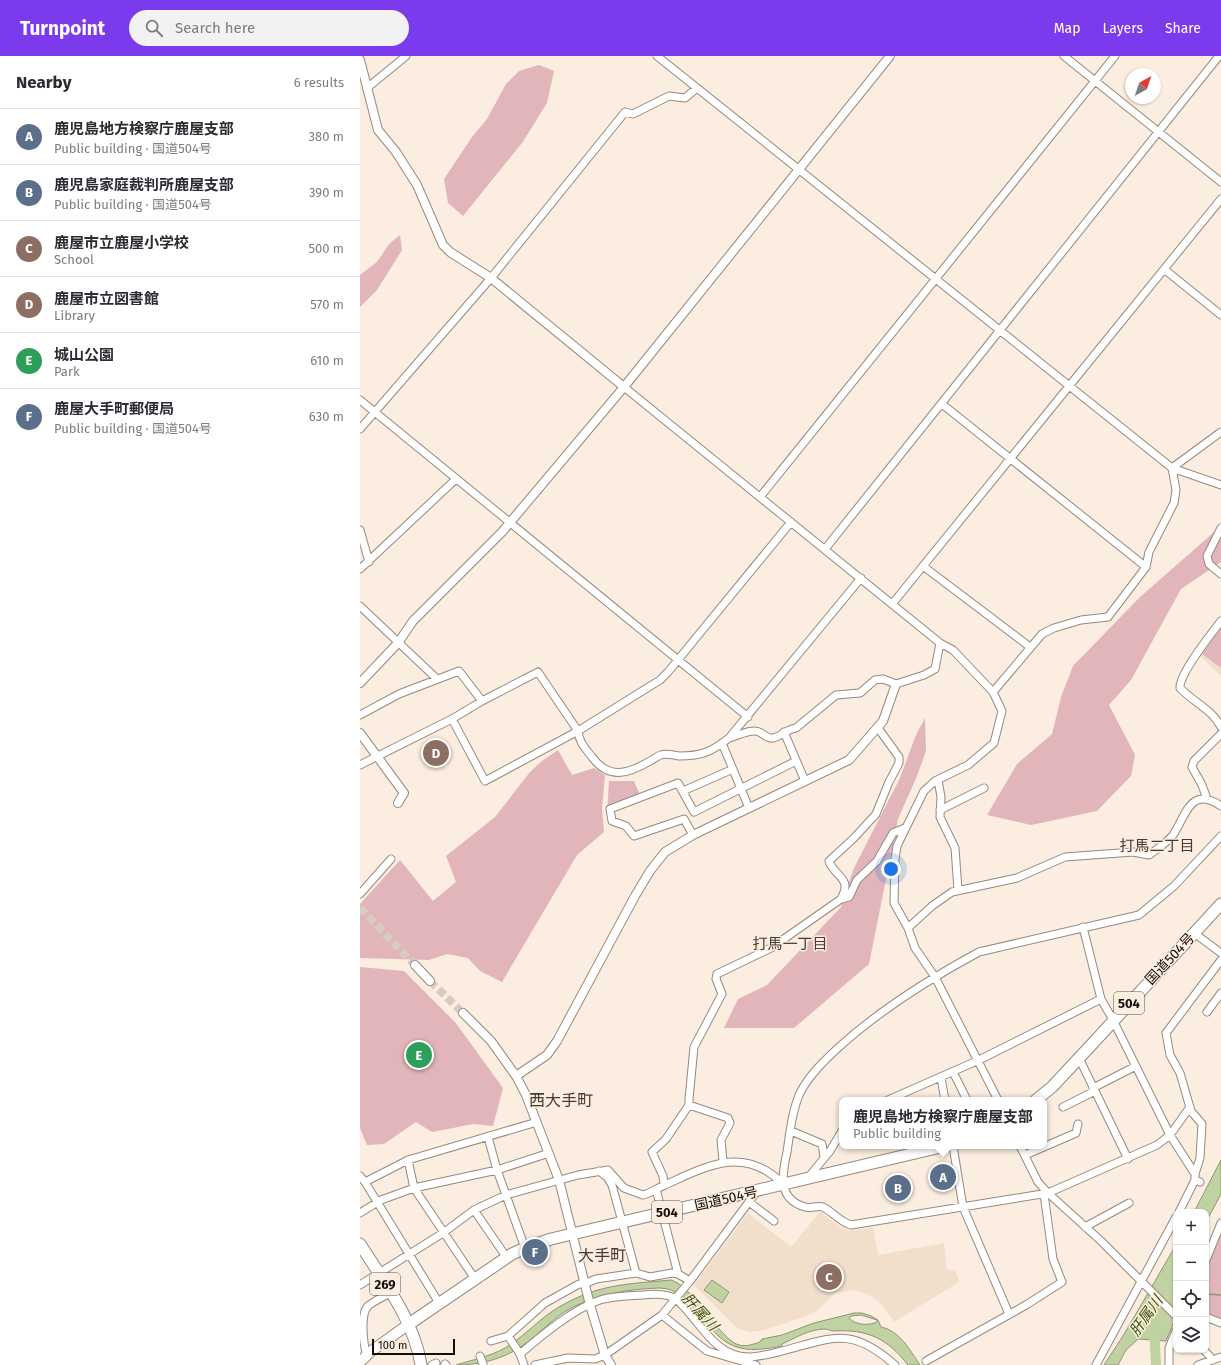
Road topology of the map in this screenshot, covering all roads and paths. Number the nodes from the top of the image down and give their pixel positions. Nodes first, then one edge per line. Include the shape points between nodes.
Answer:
1 (406, 56) edge
2 (657, 56) edge
3 (890, 56) edge
4 (1064, 56) edge
5 (1114, 56) edge
6 (1219, 56) edge
7 (667, 59) edge
8 (360, 60) edge
9 (1095, 80) junction
10 (367, 88) junction
11 (697, 88) junction
12 (1159, 132) junction
13 (800, 170) junction
14 (1221, 182) edge
15 (1221, 199) edge
16 (1164, 269) junction
17 (491, 278) junction
18 (936, 278) junction
19 (1221, 315) edge
20 (1000, 331) junction
21 (624, 387) junction
22 (1069, 387) junction
23 (360, 400) edge
24 (942, 404) junction
25 (375, 412) junction
26 (360, 429) edge
27 (1221, 432) edge
28 (1011, 459) junction
29 (1172, 468) junction
30 (456, 479) junction
31 (1221, 485) edge
32 (760, 496) junction
33 (510, 522) junction
34 (791, 522) junction
35 (1221, 528) edge
36 (360, 530) edge
37 (825, 549) junction
38 (369, 562) junction
39 (923, 566) junction
40 (1146, 567) junction
41 (360, 569) edge
42 (1221, 574) edge
43 (861, 578) junction
44 (894, 603) junction
45 (360, 606) edge
46 (1221, 621) edge
47 (398, 643) junction
48 (940, 643) junction
49 (1030, 647) junction
50 (678, 659) junction
51 (437, 679) junction
52 (360, 683) edge
53 (896, 684) junction
54 (993, 692) junction
55 (482, 701) junction
56 (360, 715) edge
57 (748, 717) junction
58 (452, 719) junction
59 (1221, 727) edge
60 (878, 728) junction
61 (578, 731) junction
62 (784, 732) junction
63 (360, 733) edge
64 (1221, 734) edge
65 (729, 738) junction
66 (722, 743) junction
67 (376, 756) junction
68 (796, 761) junction
69 (360, 765) edge
70 (733, 769) junction
71 (938, 780) junction
72 (805, 781) junction
73 (741, 787) junction
74 (984, 788) dead end
75 (683, 791) junction
76 (1207, 799) junction
77 (398, 803) dead end
78 (1221, 806) edge
79 (749, 808) junction
80 (940, 810) junction
81 (905, 828) junction
82 (693, 835) junction
83 (1219, 840) edge
84 (391, 859) dead end
85 (958, 890) junction
86 (360, 894) edge
87 (841, 900) junction
88 (1221, 904) edge
89 (1083, 927) junction
90 (908, 928) junction
91 (1194, 933) junction
92 (1221, 954) edge
93 (1221, 960) edge
94 (415, 965) tunnel mouth
95 (935, 977) junction
96 (430, 981) tunnel mouth
97 (1221, 993) edge
98 (1101, 999) junction
99 (1207, 1012) dead end
100 (462, 1013) tunnel mouth
101 (1113, 1020) junction
102 (1079, 1058) junction
103 (979, 1060) junction
104 (1136, 1066) junction
105 (953, 1072) junction
106 (516, 1076) junction
107 (941, 1078) junction
108 (1094, 1089) junction
109 (900, 1097) edge
110 (944, 1097) edge
111 (966, 1097) edge
112 (997, 1097) edge
113 (1040, 1097) edge
114 (689, 1105) junction
115 (1063, 1107) dead end
116 (1190, 1107) junction
117 (536, 1122) junction
118 (1078, 1124) dead end
119 (791, 1131) junction
120 (839, 1135) edge
121 (1170, 1135) junction
122 (488, 1137) junction
123 (1047, 1146) edge
124 (953, 1149) edge
125 (1022, 1149) edge
126 (1039, 1149) edge
127 (907, 1150) edge
128 (549, 1153) junction
129 (1025, 1155) junction
130 (824, 1157) junction
131 (1128, 1159) junction
132 (408, 1160) junction
133 (723, 1162) junction
134 (497, 1170) junction
135 (599, 1171) junction
136 (807, 1178) junction
137 (362, 1179) edge
138 (1197, 1179) junction
139 (559, 1180) junction
140 (783, 1184) junction
141 (664, 1185) junction
142 (414, 1188) junction
143 (656, 1189) junction
144 (757, 1191) junction
145 (1046, 1193) junction
146 (506, 1195) junction
147 (377, 1202) junction
148 (749, 1202) junction
149 (1129, 1203) dead end
150 (963, 1207) junction
151 (1181, 1209) edge
152 (474, 1210) junction
153 (360, 1212) edge
154 (662, 1214) junction
155 (774, 1221) dead end
156 (622, 1223) junction
157 (1173, 1223) edge
158 (1221, 1223) edge
159 (1085, 1227) junction
160 (443, 1233) junction
161 (572, 1235) junction
162 (360, 1244) edge
163 (525, 1248) junction
164 (1209, 1253) edge
165 (409, 1254) junction
166 (507, 1258) junction
167 (636, 1272) junction
168 (379, 1274) junction
169 (678, 1274) junction
170 (475, 1279) junction
171 (1143, 1281) junction
172 (690, 1282) junction
173 (584, 1284) junction
174 (360, 1285) edge
175 (390, 1293) junction
176 (676, 1299) junction
177 (440, 1303) junction
178 (590, 1305) junction
179 (1173, 1313) edge
180 (1009, 1314) junction
181 (662, 1315) junction
182 (362, 1317) edge
183 (1209, 1318) edge
184 (1221, 1322) edge
185 (409, 1324) junction
186 (508, 1336) junction
187 (1173, 1338) edge
188 (491, 1341) dead end
189 (519, 1353) junction
190 (1207, 1353) edge
191 (605, 1355) junction
192 (480, 1356) dead end
193 (1221, 1357) edge
194 (364, 1358) edge
195 (1213, 1360) junction
196 (926, 1361) dead end
197 (483, 1364) edge
198 (421, 1365) edge
199 (524, 1365) edge
200 (535, 1365) edge
201 (611, 1365) edge
202 (756, 1365) edge
203 (895, 1365) edge
204 (1096, 1365) edge
205 (1169, 1365) edge
206 (1198, 1365) edge

1 - 10 street
2 - 7 street
3 - 13 street
4 - 9 street
5 - 9 street
6 - 12 street
7 - 11 street
8 - 10 street
9 - 12 street
9 - 18 street
10 - 17 street via 378,130 417,185 443,245
11 - 13 street
11 - 17 street via 685,98 670,96 633,114 625,112
12 - 14 street
12 - 20 street
13 - 18 street
13 - 21 street
15 - 16 street
16 - 19 street
16 - 22 street
17 - 21 street
17 - 25 street
18 - 20 street
18 - 32 street
20 - 22 street
20 - 24 street
21 - 32 street
21 - 33 street
22 - 28 street
22 - 29 street
23 - 25 street
24 - 28 street
24 - 37 street
25 - 26 street
25 - 30 street
27 - 29 street
28 - 39 street
28 - 40 street
29 - 31 street
29 - 40 street via 1176,490 1174,503 1149,552
30 - 33 street
30 - 38 street
32 - 34 street
33 - 47 street via 413,621
33 - 50 street
34 - 37 street
34 - 50 street
35 - 42 street via 1207,556 1209,564
36 - 38 street
37 - 43 street
38 - 41 street
39 - 44 street
39 - 49 street
40 - 49 street via 1108,618 1081,620 1054,628 1042,634
43 - 44 street
43 - 57 street
44 - 48 street
45 - 47 street
46 - 59 street via 1179,684 1185,694 1217,718
47 - 51 street
47 - 52 street
48 - 53 street via 935,668
48 - 54 street via 953,650
49 - 54 street
50 - 57 street
50 - 61 street via 660,680
51 - 55 street via 459,671
51 - 56 street via 399,694
53 - 60 street
53 - 62 street via 883,679 875,680 860,693 836,695 796,728
54 - 71 street via 1002,711 994,743 968,765
55 - 58 street
55 - 61 street via 538,672
57 - 65 street
58 - 61 street via 486,780
58 - 67 street
60 - 72 street via 849,760
60 - 87 street via 899,757 899,763 876,814 829,861 831,867 844,879 845,888
61 - 66 street via 579,739 593,759 608,772 616,773 629,771 660,755 697,756 713,750
62 - 65 street via 773,739 755,730
62 - 68 street
63 - 67 street
64 - 76 street via 1194,761 1192,767
65 - 66 street
66 - 70 street
67 - 69 street
67 - 77 street via 404,793
68 - 72 street
68 - 73 street
70 - 73 street
70 - 75 street
71 - 80 street
71 - 81 street via 924,791
72 - 79 street
73 - 75 street via 694,812
73 - 79 street
74 - 80 street
75 - 82 street via 678,783 610,809 612,822 626,826 634,836 684,818
76 - 78 street
76 - 85 street via 1188,806 1172,836 1149,855 1133,852 1065,857 1017,878
79 - 82 street
80 - 85 street via 940,817 955,848
81 - 87 street via 893,833 876,861 857,880 849,897
81 - 90 street via 897,846 895,859 894,903
82 - 106 street via 665,852 650,871 557,1041 547,1056
83 - 89 street via 1174,886 1139,915
84 - 86 street
85 - 90 street via 932,906
87 - 114 street via 771,948 717,974 722,994 694,1047
88 - 91 highway, 国道504号 / 504
89 - 95 street via 979,952
89 - 98 street
90 - 95 street via 915,948
91 - 92 street
91 - 101 highway, 国道504号 / 504
93 - 116 street via 1166,1033 1170,1055 1180,1073
94 - 96 street
95 - 103 street
95 - 119 street via 879,1012 825,1060 809,1078 801,1093
97 - 99 street
98 - 101 street
98 - 103 street
100 - 106 street via 491,1041
101 - 102 highway, 国道504号 / 504
101 - 104 street
102 - 108 street
102 - 113 highway, 国道504号 / 504
103 - 105 street
103 - 112 street
104 - 108 street
104 - 121 street
105 - 107 street
105 - 111 street
106 - 117 street
107 - 109 street
107 - 110 street
108 - 115 street
108 - 131 street
114 - 133 street via 728,1118 730,1123 721,1140
114 - 141 street via 666,1139 652,1152 663,1176
116 - 121 street
116 - 138 street via 1202,1124
117 - 122 street
117 - 128 street
118 - 123 street via 1076,1133
119 - 130 street via 822,1144
119 - 140 street
120 - 130 street
121 - 131 street via 1157,1145
121 - 138 street
122 - 132 street
122 - 134 street
124 - 150 street
125 - 129 street
126 - 129 street
127 - 136 highway, 国道504号 / 504
128 - 134 street
128 - 139 street
129 - 145 street
130 - 136 street
131 - 145 street
132 - 137 street
132 - 142 street
133 - 140 street via 737,1162 764,1170
133 - 141 street
134 - 142 street
134 - 146 street
135 - 139 street
135 - 143 street via 608,1170 631,1192 643,1195
135 - 156 street via 607,1176 612,1185
136 - 140 highway, 国道504号 / 504
137 - 147 street
138 - 151 street
139 - 146 street
139 - 161 street
140 - 144 highway, 国道504号 / 504
140 - 150 street via 786,1194 796,1202 806,1207 822,1207 851,1225
141 - 143 street
142 - 147 street
142 - 160 street
143 - 154 street
144 - 148 street
144 - 154 highway, 国道504号 / 504
145 - 150 street
145 - 159 street
145 - 180 street via 1053,1259 1062,1282
146 - 152 street
146 - 163 street
147 - 153 street
147 - 165 street
148 - 155 street
148 - 172 street
149 - 159 street
150 - 180 street
152 - 160 street
152 - 166 street
154 - 156 highway, 国道504号 / 504
154 - 169 street
156 - 161 highway, 国道504号 / 504
156 - 167 street
157 - 171 street
158 - 164 street
159 - 171 street
160 - 165 street
160 - 170 street
161 - 163 highway, 国道504号 / 504
161 - 173 street
162 - 168 highway, 269
163 - 166 highway, 国道504号 / 504
165 - 168 street
165 - 177 street
166 - 170 highway, 国道504号 / 504
167 - 169 street via 650,1277
167 - 173 street via 596,1279
168 - 174 street
168 - 175 highway, 269
169 - 172 street
170 - 177 highway, 国道504号 / 504
171 - 179 street
171 - 204 street
172 - 176 street
173 - 178 street
173 - 186 street via 563,1291 545,1303
175 - 182 street via 367,1306
175 - 185 highway, 269
176 - 178 street via 653,1294 600,1300
176 - 181 street
176 - 203 street via 708,1335 721,1347 734,1354 748,1357 764,1355 821,1339 841,1337 874,1347
177 - 185 highway, 国道504号 / 504
178 - 189 street via 548,1330
178 - 191 street
180 - 196 street
181 - 191 street
181 - 202 street via 707,1351
182 - 194 street
183 - 184 street
185 - 194 main road
185 - 198 highway, 269 via 416,1340
186 - 188 street
186 - 189 street
187 - 205 street via 1170,1344
189 - 199 street
190 - 195 street
191 - 200 street via 595,1359 568,1358
191 - 201 street
192 - 197 street
193 - 195 street
195 - 206 street

